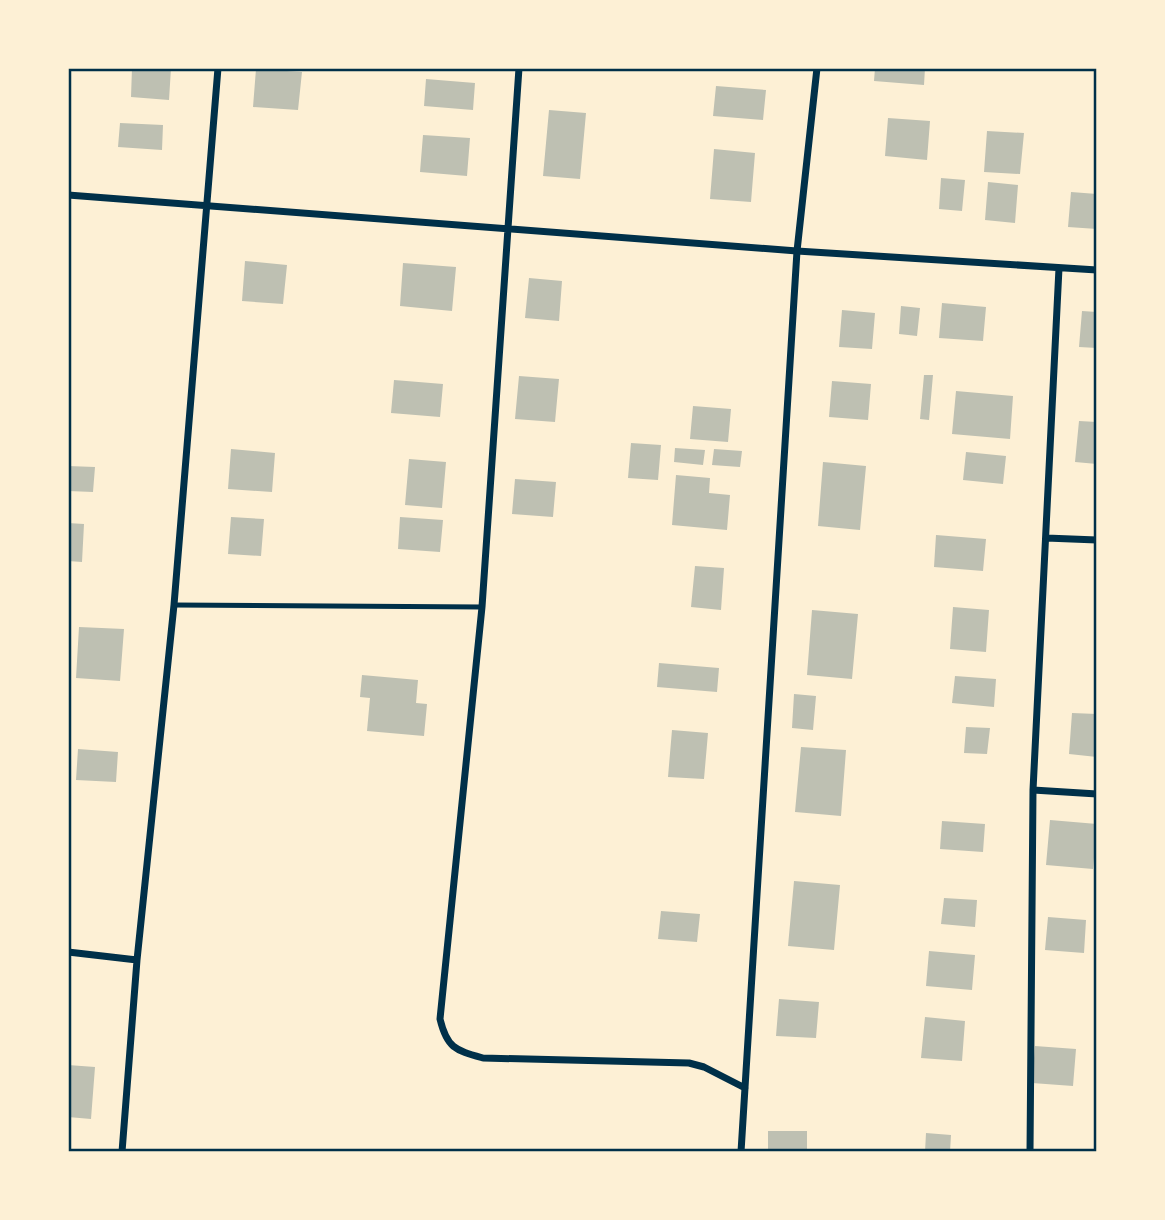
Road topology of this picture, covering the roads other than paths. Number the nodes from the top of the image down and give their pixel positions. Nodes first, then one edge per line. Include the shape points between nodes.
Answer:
1 (218, 68) edge
2 (519, 68) edge
3 (817, 68) edge
4 (68, 195) edge
5 (207, 206) junction
6 (507, 228) junction
7 (796, 251) junction
8 (1059, 268) junction
9 (1097, 270) edge
10 (1046, 538) junction
11 (1097, 540) edge
12 (174, 605) junction
13 (482, 607) junction
14 (1033, 790) junction
15 (1097, 794) edge
16 (68, 952) edge
17 (137, 960) junction
18 (745, 1088) junction
19 (122, 1152) edge
20 (741, 1152) edge
21 (1030, 1152) edge

1 - 5 street
2 - 6 street
3 - 7 street
4 - 5 street
5 - 6 street
5 - 12 street
6 - 7 street
6 - 13 street
7 - 8 street
7 - 18 street
8 - 9 street
8 - 10 street
10 - 11 street
10 - 14 street
12 - 13 lane
12 - 17 street
13 - 18 street via 440,1018 450,1045 483,1058 689,1063
14 - 15 street
14 - 21 street
16 - 17 street
17 - 19 street
18 - 20 street

